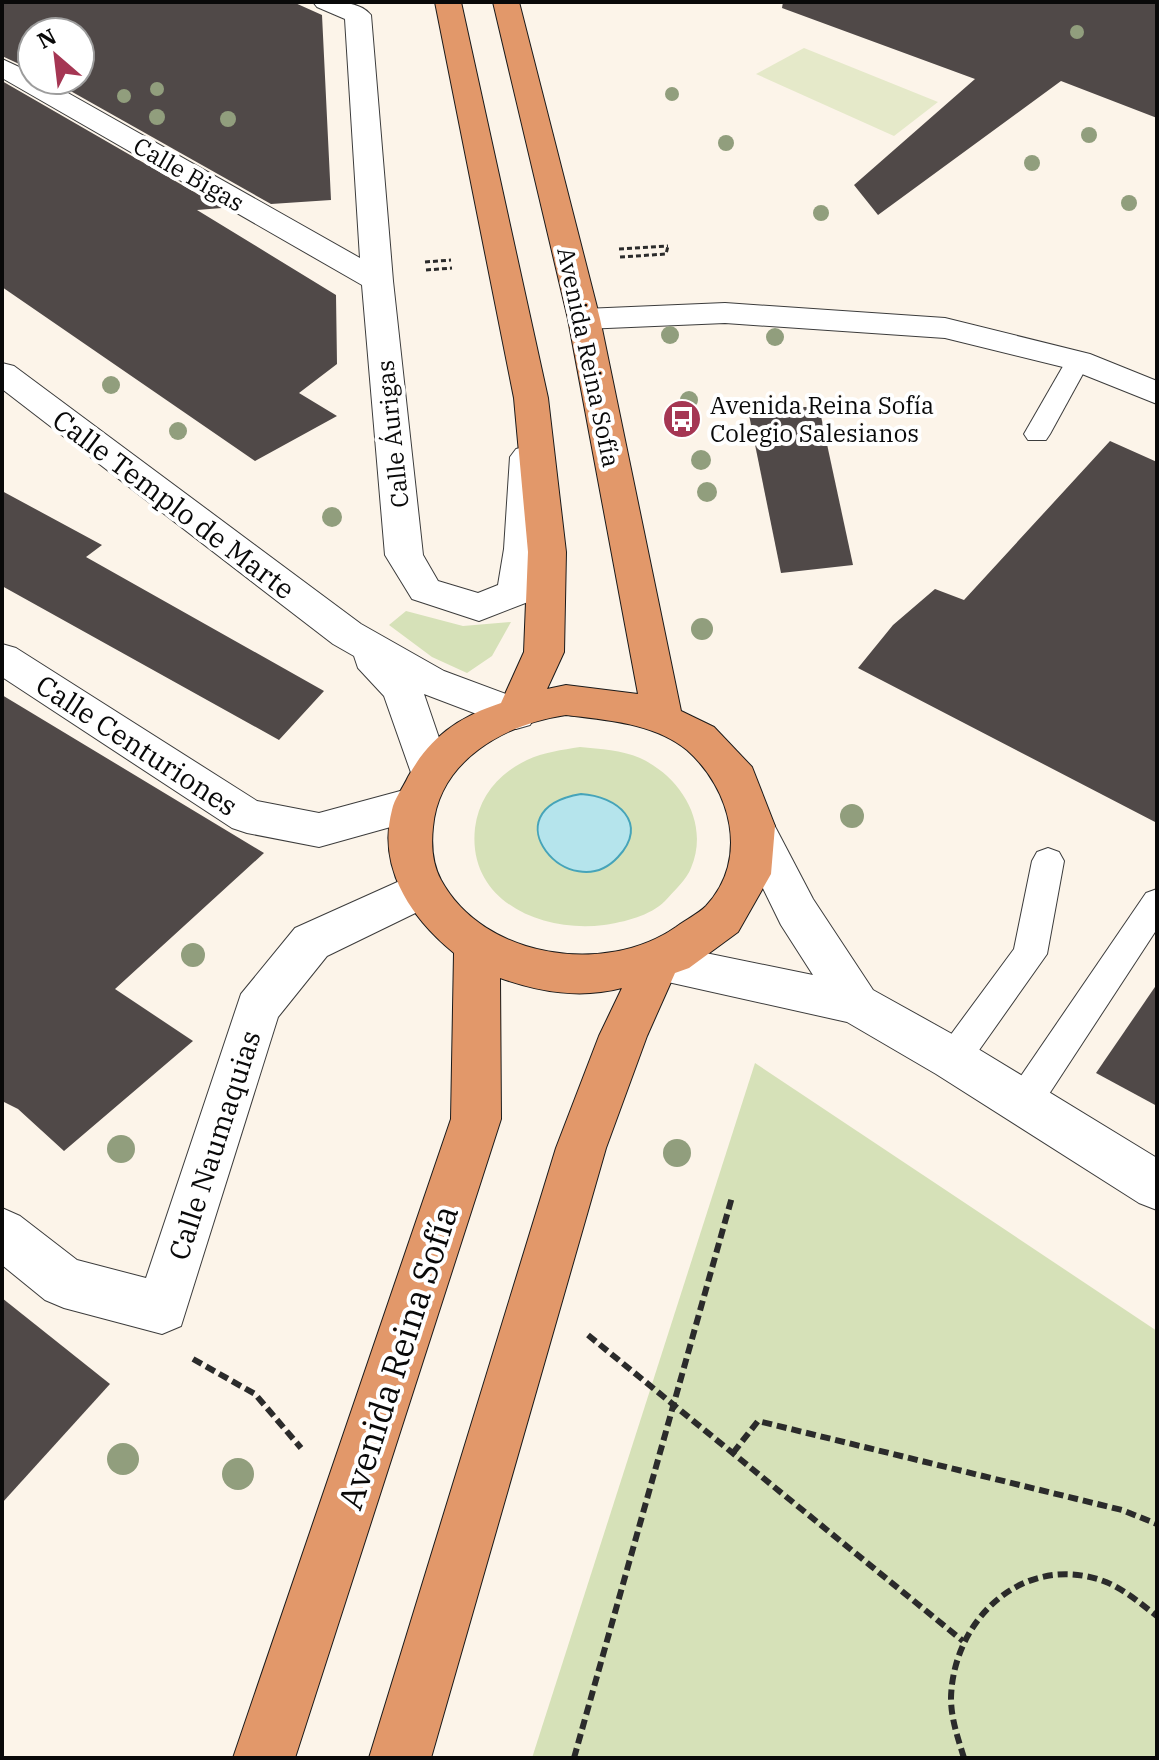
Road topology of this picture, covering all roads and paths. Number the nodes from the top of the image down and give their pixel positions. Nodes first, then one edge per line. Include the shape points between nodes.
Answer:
1 (326, 2) edge
2 (448, 2) edge
3 (506, 2) edge
4 (2, 67) edge
5 (608, 250) dead end
6 (633, 256) dead end
7 (464, 259) dead end
8 (412, 263) dead end
9 (377, 281) junction
10 (584, 319) junction
11 (1078, 361) junction
12 (2, 373) edge
13 (1157, 393) edge
14 (531, 398) junction
15 (1037, 434) dead end
16 (347, 634) junction
17 (2, 658) edge
18 (516, 714) junction
19 (662, 715) junction
20 (423, 788) junction
21 (754, 827) junction
22 (1048, 861) dead end
23 (422, 889) junction
24 (1157, 902) edge
25 (477, 947) junction
26 (657, 962) junction
27 (857, 1004) junction
28 (953, 1059) junction
29 (1023, 1103) junction
30 (1157, 1186) edge
31 (732, 1197) dead end
32 (2, 1233) edge
33 (538, 1294) junction
34 (187, 1356) dead end
35 (255, 1394) dead end
36 (673, 1405) junction
37 (733, 1453) junction
38 (1157, 1524) edge
39 (1157, 1616) edge
40 (963, 1641) junction
41 (264, 1758) edge
42 (400, 1758) edge
43 (574, 1758) edge
44 (964, 1758) edge

1 - 9 street, Calle Áurigas via 358,15
2 - 14 highway
3 - 10 highway, Avenida Reina Sofía
4 - 9 street, Calle Bigas
5 - 6 path via 668,246 666,254
7 - 8 path
9 - 14 street, Calle Áurigas via 404,555 425,590 479,607 515,593 523,549
10 - 11 street via 725,313 945,328
10 - 19 highway, Avenida Reina Sofía
11 - 13 street
11 - 15 lane
12 - 16 street, Calle Templo de Marte
14 - 18 highway via 547,552 544,652
16 - 18 street, Calle Templo de Marte via 430,681
16 - 20 street, Calle Templo de Marte via 402,690
17 - 20 street, Calle Centuriones via 247,816 319,830
18 - 19 highway via 552,702 588,700
18 - 20 highway via 501,716 460,740
19 - 21 highway via 702,738 729,765 747,795
20 - 23 highway via 410,829 410,852
21 - 26 highway via 752,859 738,898 707,933
21 - 27 street via 797,912
22 - 28 lane via 1030,954
23 - 25 highway via 437,913
23 - 32 street, Calle Naumaquias via 311,942 258,1008 162,1308 64,1282
24 - 29 lane
25 - 26 highway via 509,963 553,973 599,974
25 - 41 highway, Avenida Reina Sofía via 476,1119
26 - 27 street
26 - 33 highway via 581,1148
27 - 28 street
28 - 29 street
29 - 30 street
31 - 36 path
33 - 36 path
33 - 42 highway
34 - 35 path
36 - 37 path
36 - 43 path
37 - 38 path via 758,1421 1122,1510
37 - 40 path
39 - 40 path via 1106,1582 1061,1573 1011,1585 978,1612
40 - 44 path via 951,1687 953,1722

